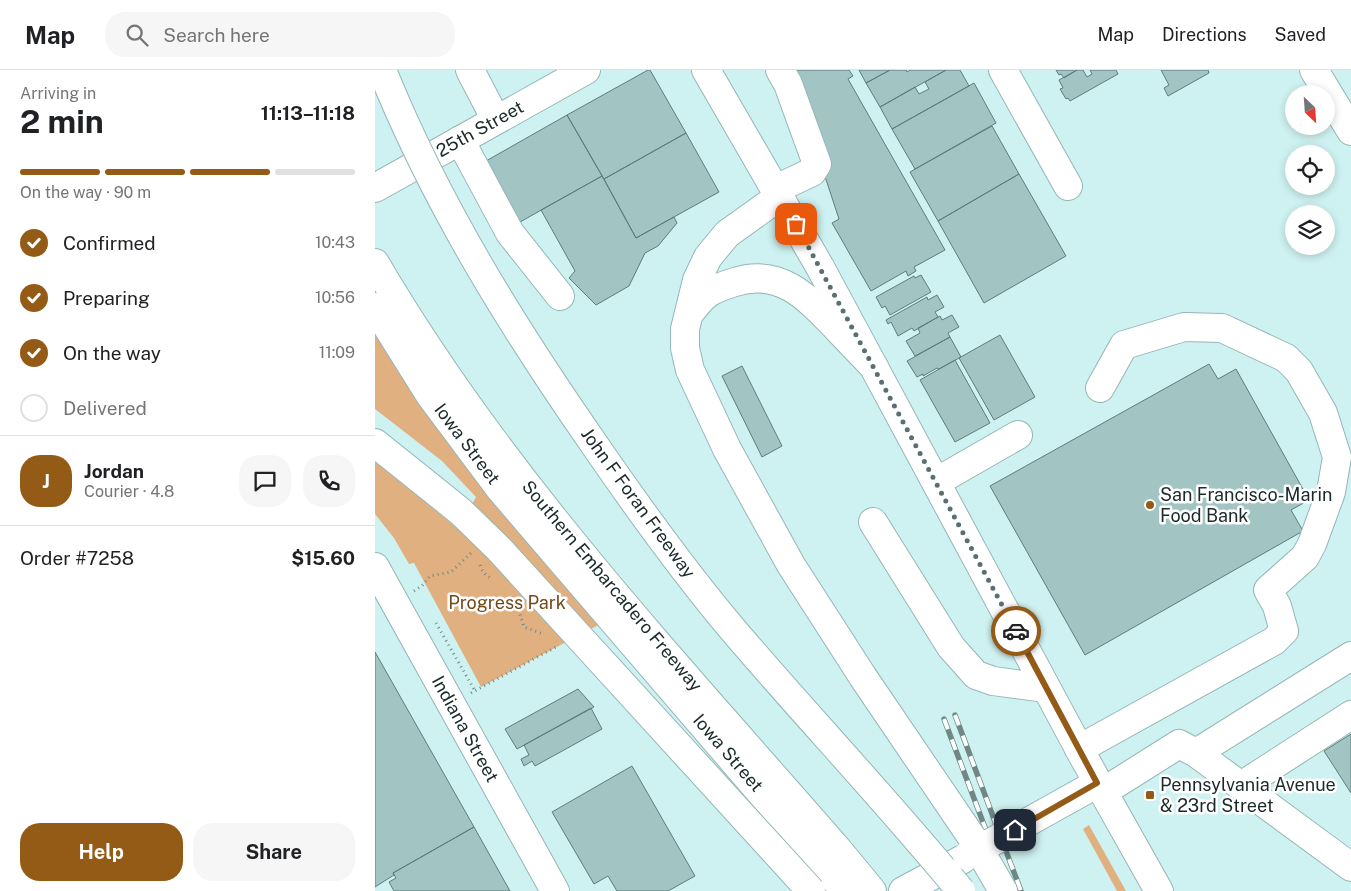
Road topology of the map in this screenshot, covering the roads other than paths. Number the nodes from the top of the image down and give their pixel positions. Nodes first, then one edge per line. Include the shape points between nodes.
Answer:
1 (382, 70) edge
2 (471, 70) edge
3 (586, 70) edge
4 (706, 70) edge
5 (780, 70) edge
6 (1003, 70) edge
7 (1314, 70) edge
8 (497, 120) junction
9 (1351, 131) edge
10 (460, 140) junction
11 (1068, 186) dead end
12 (375, 188) edge
13 (778, 193) junction
14 (375, 263) edge
15 (560, 296) dead end
16 (375, 307) edge
17 (689, 314) junction
18 (874, 366) junction
19 (1101, 388) dead end
20 (1018, 435) dead end
21 (375, 443) edge
22 (936, 482) junction
23 (873, 522) dead end
24 (375, 567) edge
25 (1351, 656) edge
26 (1046, 688) junction
27 (1351, 715) edge
28 (1079, 749) junction
29 (1197, 753) junction
30 (1241, 786) junction
31 (1100, 788) junction
32 (1351, 867) edge
33 (555, 891) edge
34 (811, 891) edge
35 (845, 891) edge
36 (872, 891) edge
37 (903, 891) edge
38 (961, 891) edge
39 (1003, 891) edge
40 (1159, 891) edge

1 - 38 main road, John F Foran Freeway, bridge via 462,238 517,330 616,476 733,630
2 - 8 main road
3 - 8 main road, 25th Street
4 - 13 main road
5 - 13 main road via 817,164 812,172
6 - 11 main road
7 - 9 main road
8 - 10 main road, 25th Street
10 - 12 main road, 25th Street
10 - 15 main road via 510,233
13 - 17 main road via 727,234 708,257 697,280
13 - 18 main road
14 - 36 main road, Southern Embarcadero Freeway via 439,365 543,507
16 - 35 main road, Iowa Street via 430,395 501,490
17 - 18 main road via 704,294 721,286 763,278 782,282 815,305
17 - 39 main road, bridge via 685,348 690,370 727,449 791,564 975,842
18 - 22 main road
19 - 28 main road via 1124,345 1184,327 1222,328 1286,358 1299,371 1323,413 1337,457 1331,492 1312,544 1305,557 1268,590 1277,606 1284,631 1274,641
20 - 22 main road
21 - 34 main road, bridge via 461,512 499,549
22 - 26 main road
23 - 26 main road via 951,647 976,675 993,681
24 - 33 main road, Indiana Street via 406,597 451,705
25 - 29 main road
26 - 28 main road
27 - 30 main road
28 - 31 main road
29 - 30 main road
29 - 31 main road via 1179,744
30 - 32 main road
31 - 37 main road, bridge via 1047,812
31 - 40 main road

